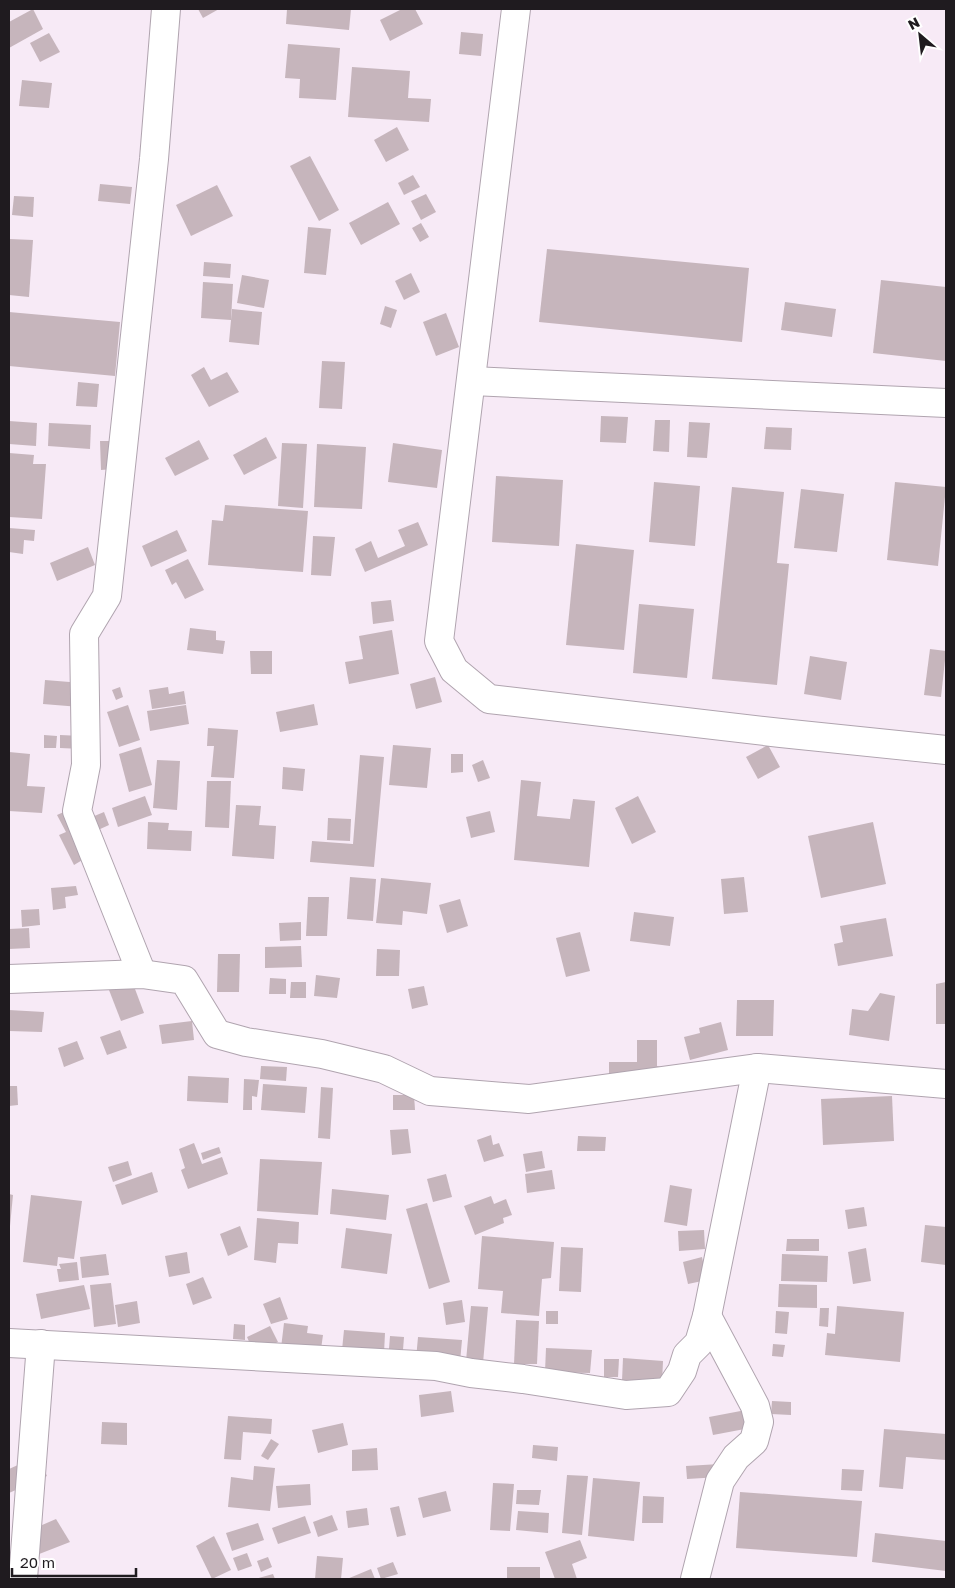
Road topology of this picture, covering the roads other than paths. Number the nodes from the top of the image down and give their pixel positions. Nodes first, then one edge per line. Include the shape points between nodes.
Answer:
1 (166, 9) edge
2 (516, 9) edge
3 (472, 381) junction
4 (946, 403) edge
5 (946, 750) edge
6 (142, 974) junction
7 (9, 979) edge
8 (757, 1068) junction
9 (946, 1084) edge
10 (707, 1316) junction
11 (9, 1343) edge
12 (41, 1344) junction
13 (23, 1579) edge
14 (696, 1579) edge

1 - 6 street via 154,159 107,596 84,634 86,765 77,811
2 - 3 street
3 - 4 street
3 - 5 street via 440,641 454,670 489,699
6 - 7 street
6 - 8 street via 184,980 217,1034 384,1069 430,1091 529,1099
8 - 9 street
8 - 10 street
10 - 12 street via 699,1343 687,1355 682,1372 668,1392 626,1395 436,1366
10 - 14 street via 755,1406 759,1422 754,1441 736,1457 720,1481
11 - 12 street
12 - 13 street

